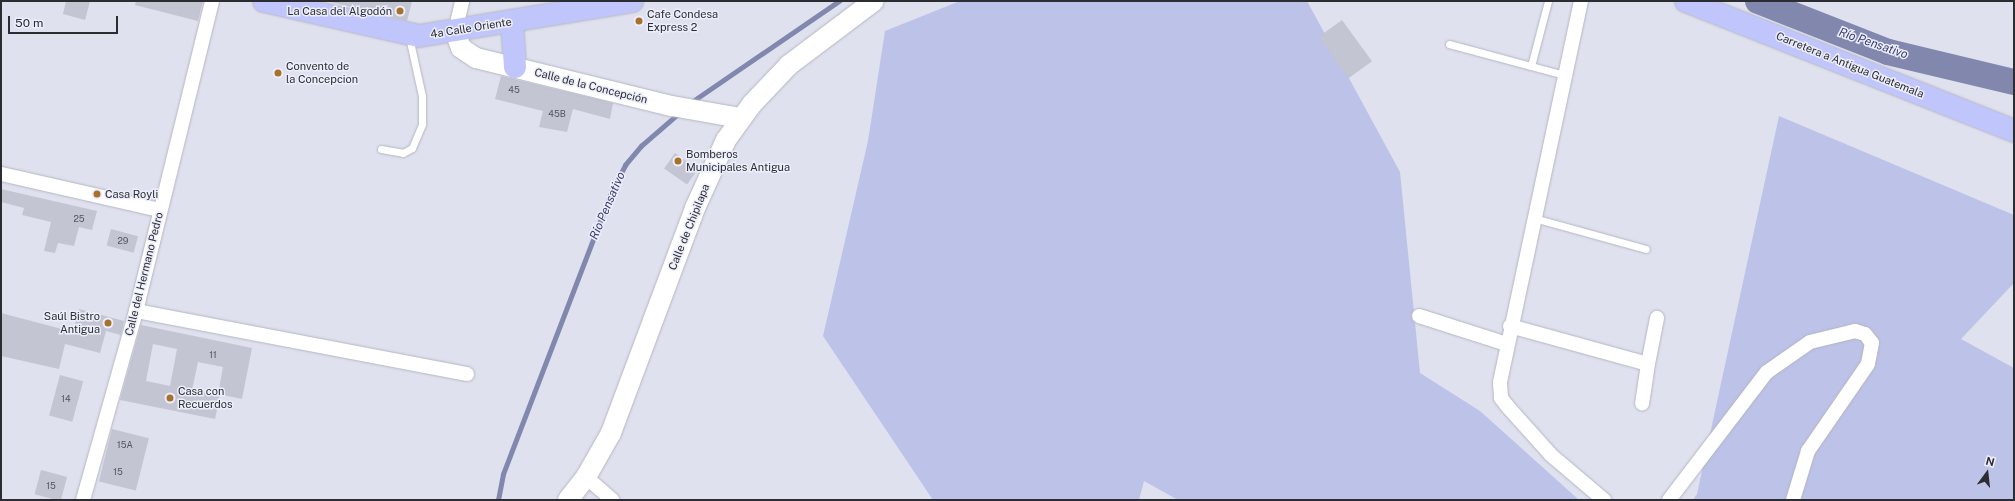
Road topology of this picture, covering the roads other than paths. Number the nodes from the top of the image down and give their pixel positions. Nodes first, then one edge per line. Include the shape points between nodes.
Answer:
1 (212, 1) edge
2 (264, 1) edge
3 (462, 1) edge
4 (632, 1) edge
5 (874, 1) edge
6 (1548, 1) edge
7 (1581, 1) edge
8 (1686, 1) edge
9 (512, 21) junction
10 (455, 32) junction
11 (409, 35) junction
12 (1449, 44) dead end
13 (1532, 66) junction
14 (514, 67) junction
15 (1565, 75) junction
16 (741, 118) junction
17 (2014, 130) edge
18 (381, 149) dead end
19 (1, 174) edge
20 (160, 210) junction
21 (1534, 218) junction
22 (1646, 249) dead end
23 (136, 311) junction
24 (1419, 316) dead end
25 (1657, 318) dead end
26 (1510, 326) junction
27 (1507, 344) junction
28 (1648, 364) junction
29 (467, 374) dead end
30 (1642, 404) dead end
31 (586, 478) junction
32 (84, 500) edge
33 (568, 500) edge
34 (612, 500) edge
35 (1604, 500) edge
36 (1668, 500) edge
37 (1793, 500) edge

1 - 20 street, Calle del Hermano Pedro
2 - 11 main road, 4a Calle Oriente
3 - 10 street
4 - 9 main road, 4a Calle Oriente
5 - 16 main road, Calle de Chipilapa via 790,65
6 - 13 lane
7 - 15 street
8 - 17 main road, Carretera a Antigua Guatemala
9 - 10 main road, 4a Calle Oriente
9 - 14 main road
10 - 11 main road, 4a Calle Oriente
10 - 14 main road, Calle de la Concepción via 456,42 468,53
11 - 18 lane via 422,96 422,124 412,148 403,153
12 - 13 lane
13 - 15 lane
14 - 16 main road, Calle de la Concepción via 672,106
15 - 21 street
16 - 31 main road, Calle de Chipilapa via 717,158 698,201 611,433
19 - 20 street
20 - 23 street, Calle del Hermano Pedro
21 - 22 lane
21 - 26 street
23 - 29 street
23 - 32 street, Calle del Hermano Pedro
24 - 27 street
25 - 28 street
26 - 27 street
26 - 28 street
27 - 35 street via 1500,383 1501,398 1551,455
28 - 30 street
31 - 33 main road, Calle de Chipilapa
31 - 34 street
36 - 37 street via 1767,372 1810,342 1855,331 1865,334 1872,343 1868,364 1808,451

